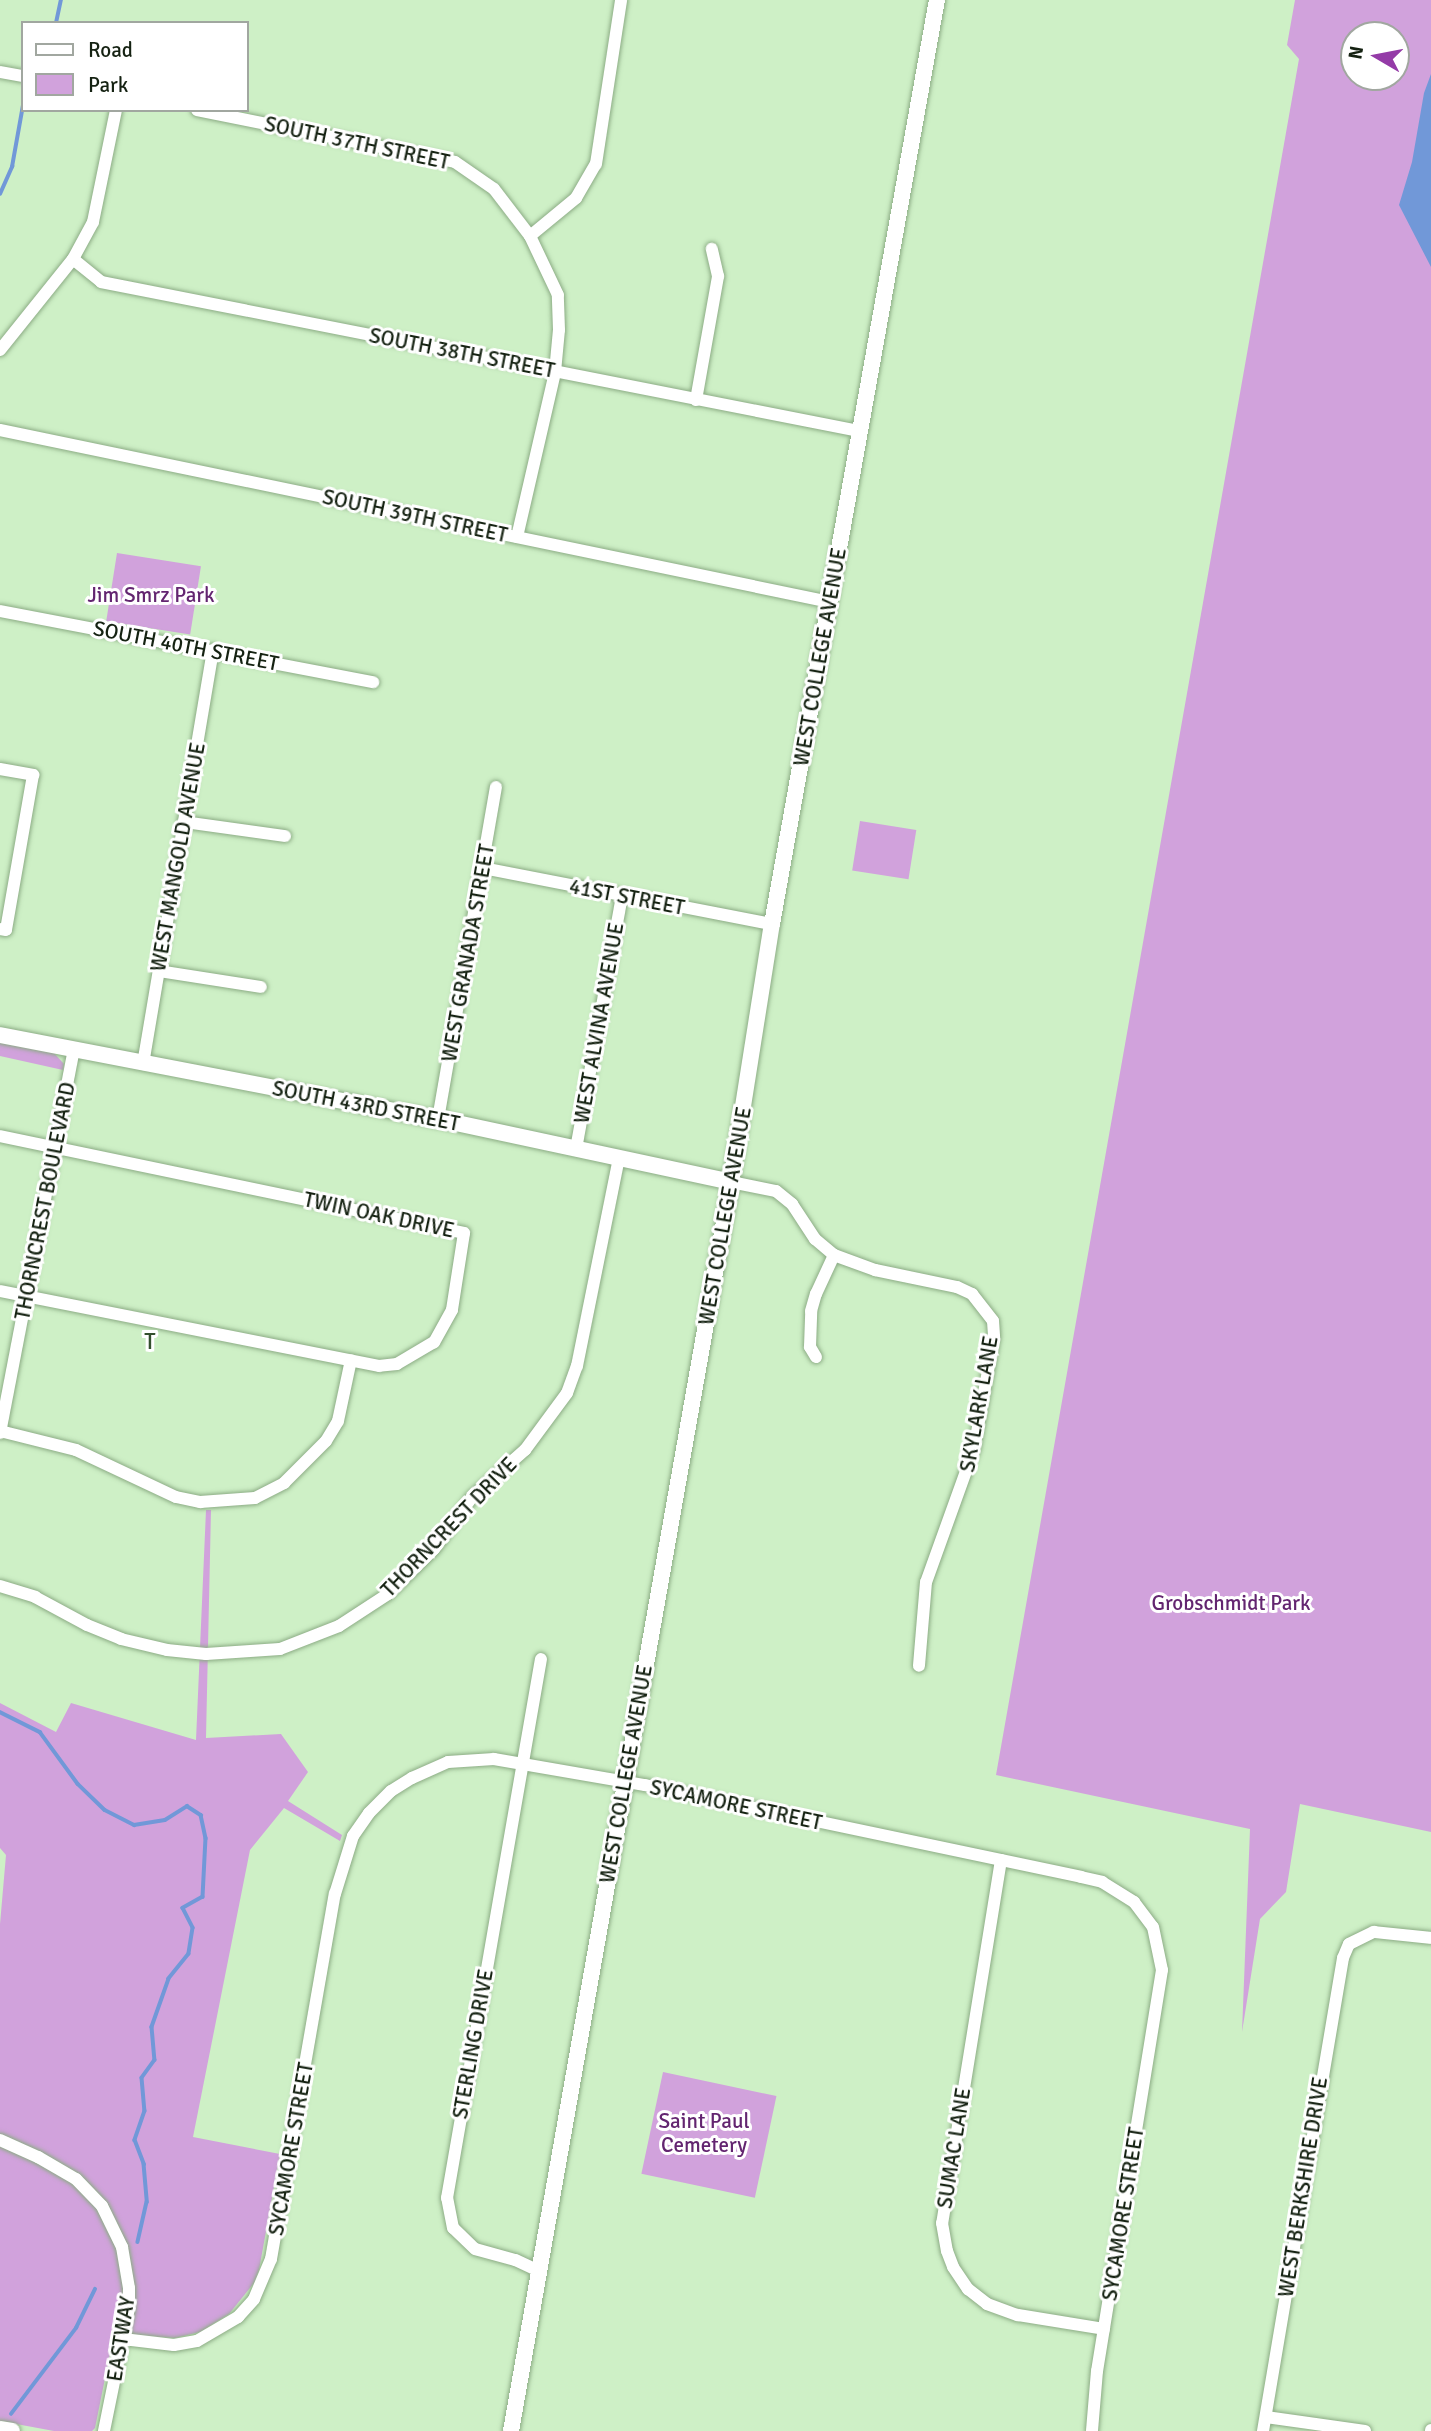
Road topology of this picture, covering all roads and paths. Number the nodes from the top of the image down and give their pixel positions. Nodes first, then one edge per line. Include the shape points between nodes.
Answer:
1 (621, 0) edge
2 (937, 0) edge
3 (0, 72) edge
4 (21, 76) edge
5 (116, 112) edge
6 (207, 112) edge
7 (530, 236) junction
8 (712, 249) dead end
9 (73, 259) junction
10 (0, 350) edge
11 (555, 372) junction
12 (696, 400) junction
13 (0, 430) edge
14 (859, 430) junction
15 (517, 537) junction
16 (830, 602) junction
17 (0, 611) edge
18 (213, 650) junction
19 (373, 682) dead end
20 (0, 769) edge
21 (496, 788) dead end
22 (184, 822) junction
23 (285, 836) dead end
24 (483, 867) junction
25 (622, 897) junction
26 (772, 924) junction
27 (0, 929) edge
28 (159, 971) junction
29 (261, 987) dead end
30 (0, 1035) edge
31 (74, 1050) junction
32 (143, 1065) junction
33 (439, 1119) junction
34 (0, 1136) edge
35 (57, 1147) junction
36 (576, 1149) junction
37 (619, 1157) junction
38 (731, 1182) junction
39 (834, 1255) junction
40 (0, 1291) edge
41 (25, 1296) junction
42 (816, 1357) dead end
43 (351, 1360) junction
44 (0, 1432) edge
45 (0, 1586) edge
46 (541, 1659) dead end
47 (919, 1665) dead end
48 (522, 1763) junction
49 (624, 1782) junction
50 (1002, 1860) junction
51 (1431, 1938) edge
52 (0, 2140) edge
53 (540, 2271) junction
54 (1104, 2329) junction
55 (123, 2339) junction
56 (1266, 2417) junction
57 (0, 2429) edge
58 (12, 2431) edge
59 (104, 2431) edge
60 (511, 2431) edge
61 (1092, 2431) edge
62 (1263, 2431) edge
63 (1365, 2431) edge

1 - 7 street via 596,164 576,198
2 - 14 street, WEST COLLEGE AVENUE
3 - 4 street
5 - 9 street via 93,222
6 - 7 street, SOUTH 37TH STREET via 456,162 494,189
7 - 11 street via 558,295
8 - 12 street via 718,276
9 - 10 street
9 - 11 street, SOUTH 38TH STREET via 102,282
11 - 12 street, SOUTH 38TH STREET
11 - 15 street
12 - 14 street, SOUTH 38TH STREET
13 - 15 street, SOUTH 39TH STREET
14 - 16 street, WEST COLLEGE AVENUE
15 - 16 street, SOUTH 39TH STREET
16 - 26 street, WEST COLLEGE AVENUE
17 - 18 street, SOUTH 40TH STREET
18 - 19 street, SOUTH 40TH STREET
18 - 22 street, WEST MANGOLD AVENUE
20 - 27 street via 33,775 6,930
21 - 24 street, WEST GRANADA STREET
22 - 23 street
22 - 28 street, WEST MANGOLD AVENUE
24 - 25 street, 41ST STREET
24 - 33 street, WEST GRANADA STREET
25 - 26 street, 41ST STREET
25 - 36 street, WEST ALVINA AVENUE
26 - 38 street, WEST COLLEGE AVENUE
28 - 29 street
28 - 32 street, WEST MANGOLD AVENUE
30 - 31 street, SOUTH 43RD STREET
31 - 32 street, SOUTH 43RD STREET
31 - 35 street, THORNCREST BOULEVARD
32 - 33 street, SOUTH 43RD STREET
33 - 36 street, SOUTH 43RD STREET
34 - 35 street
35 - 41 street, THORNCREST BOULEVARD
35 - 43 street, TWIN OAK DRIVE via 464,1233 452,1311 434,1342 397,1364 379,1366
36 - 37 street, SOUTH 43RD STREET
37 - 38 street, SOUTH 43RD STREET
37 - 45 street, THORNCREST DRIVE via 578,1366 567,1393 525,1450 472,1497 434,1549 388,1594 339,1626 280,1649 206,1654 121,1639 35,1597
38 - 39 street, SKYLARK LANE via 776,1191
38 - 49 street, WEST COLLEGE AVENUE
39 - 42 street via 811,1311 810,1347
39 - 47 street, SKYLARK LANE via 875,1270 957,1287 972,1294 993,1321 974,1449 926,1582
40 - 41 street, TWIN OAK DRIVE
41 - 43 street, TWIN OAK DRIVE
41 - 44 street, THORNCREST BOULEVARD
43 - 44 street via 338,1421 326,1441 284,1483 255,1498 200,1502 176,1497 76,1450
46 - 48 street, STERLING DRIVE
48 - 49 street, SYCAMORE STREET
48 - 53 street, STERLING DRIVE via 447,2198 453,2228 475,2249
48 - 55 street, SYCAMORE STREET via 463,1759 429,1769 391,1791 361,1825 342,1863 335,1894 265,2279 238,2317 197,2341 174,2346
49 - 50 street, SYCAMORE STREET
49 - 53 street, WEST COLLEGE AVENUE
50 - 54 street, SYCAMORE STREET via 1102,1882 1120,1891 1153,1927 1160,1950 1159,1994
50 - 54 street, SUMAC LANE via 942,2223 947,2250 968,2289 988,2304 1018,2315
51 - 56 street, WEST BERKSHIRE DRIVE via 1374,1932 1349,1944 1337,1979
52 - 55 street, EASTWAY via 62,2169 102,2206 114,2226 127,2268 129,2308
53 - 60 street, WEST COLLEGE AVENUE
54 - 61 street, SYCAMORE STREET
55 - 59 street, EASTWAY
56 - 62 street, WEST BERKSHIRE DRIVE
56 - 63 street
57 - 58 street

